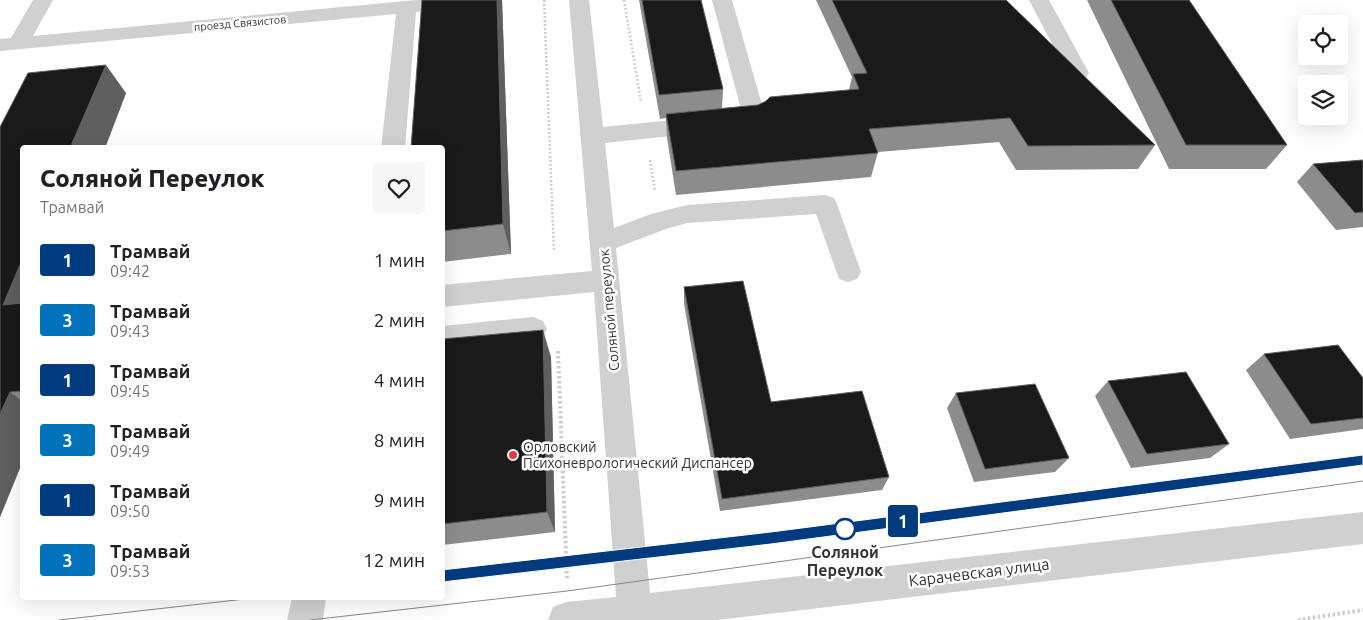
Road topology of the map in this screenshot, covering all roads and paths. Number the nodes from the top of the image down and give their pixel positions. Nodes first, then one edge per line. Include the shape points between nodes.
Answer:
1 (43, 0) edge
2 (480, 0) edge
3 (579, 0) edge
4 (722, 0) edge
5 (1039, 0) edge
6 (407, 7) junction
7 (9, 44) edge
8 (1078, 73) edge
9 (593, 136) junction
10 (393, 145) edge
11 (603, 243) junction
12 (848, 272) dead end
13 (607, 280) junction
14 (445, 296) edge
15 (533, 329) edge
16 (445, 338) edge
17 (1363, 528) edge
18 (309, 600) edge
19 (1363, 610) edge
20 (634, 616) edge
21 (305, 620) edge
22 (566, 620) edge
23 (1298, 620) edge

1 - 7 street
2 - 6 street, проезд Связистов
3 - 9 street, Соляной переулок
4 - 9 street via 755,119
5 - 8 street
6 - 7 street, проезд Связистов
6 - 10 street
9 - 11 street, Соляной переулок
11 - 12 street via 687,214 825,204
11 - 13 street, Соляной переулок
13 - 14 street
13 - 20 street, Соляной переулок
15 - 16 street
17 - 20 street, Карачевская улица
18 - 21 street
19 - 23 path
20 - 22 street, Карачевская улица

